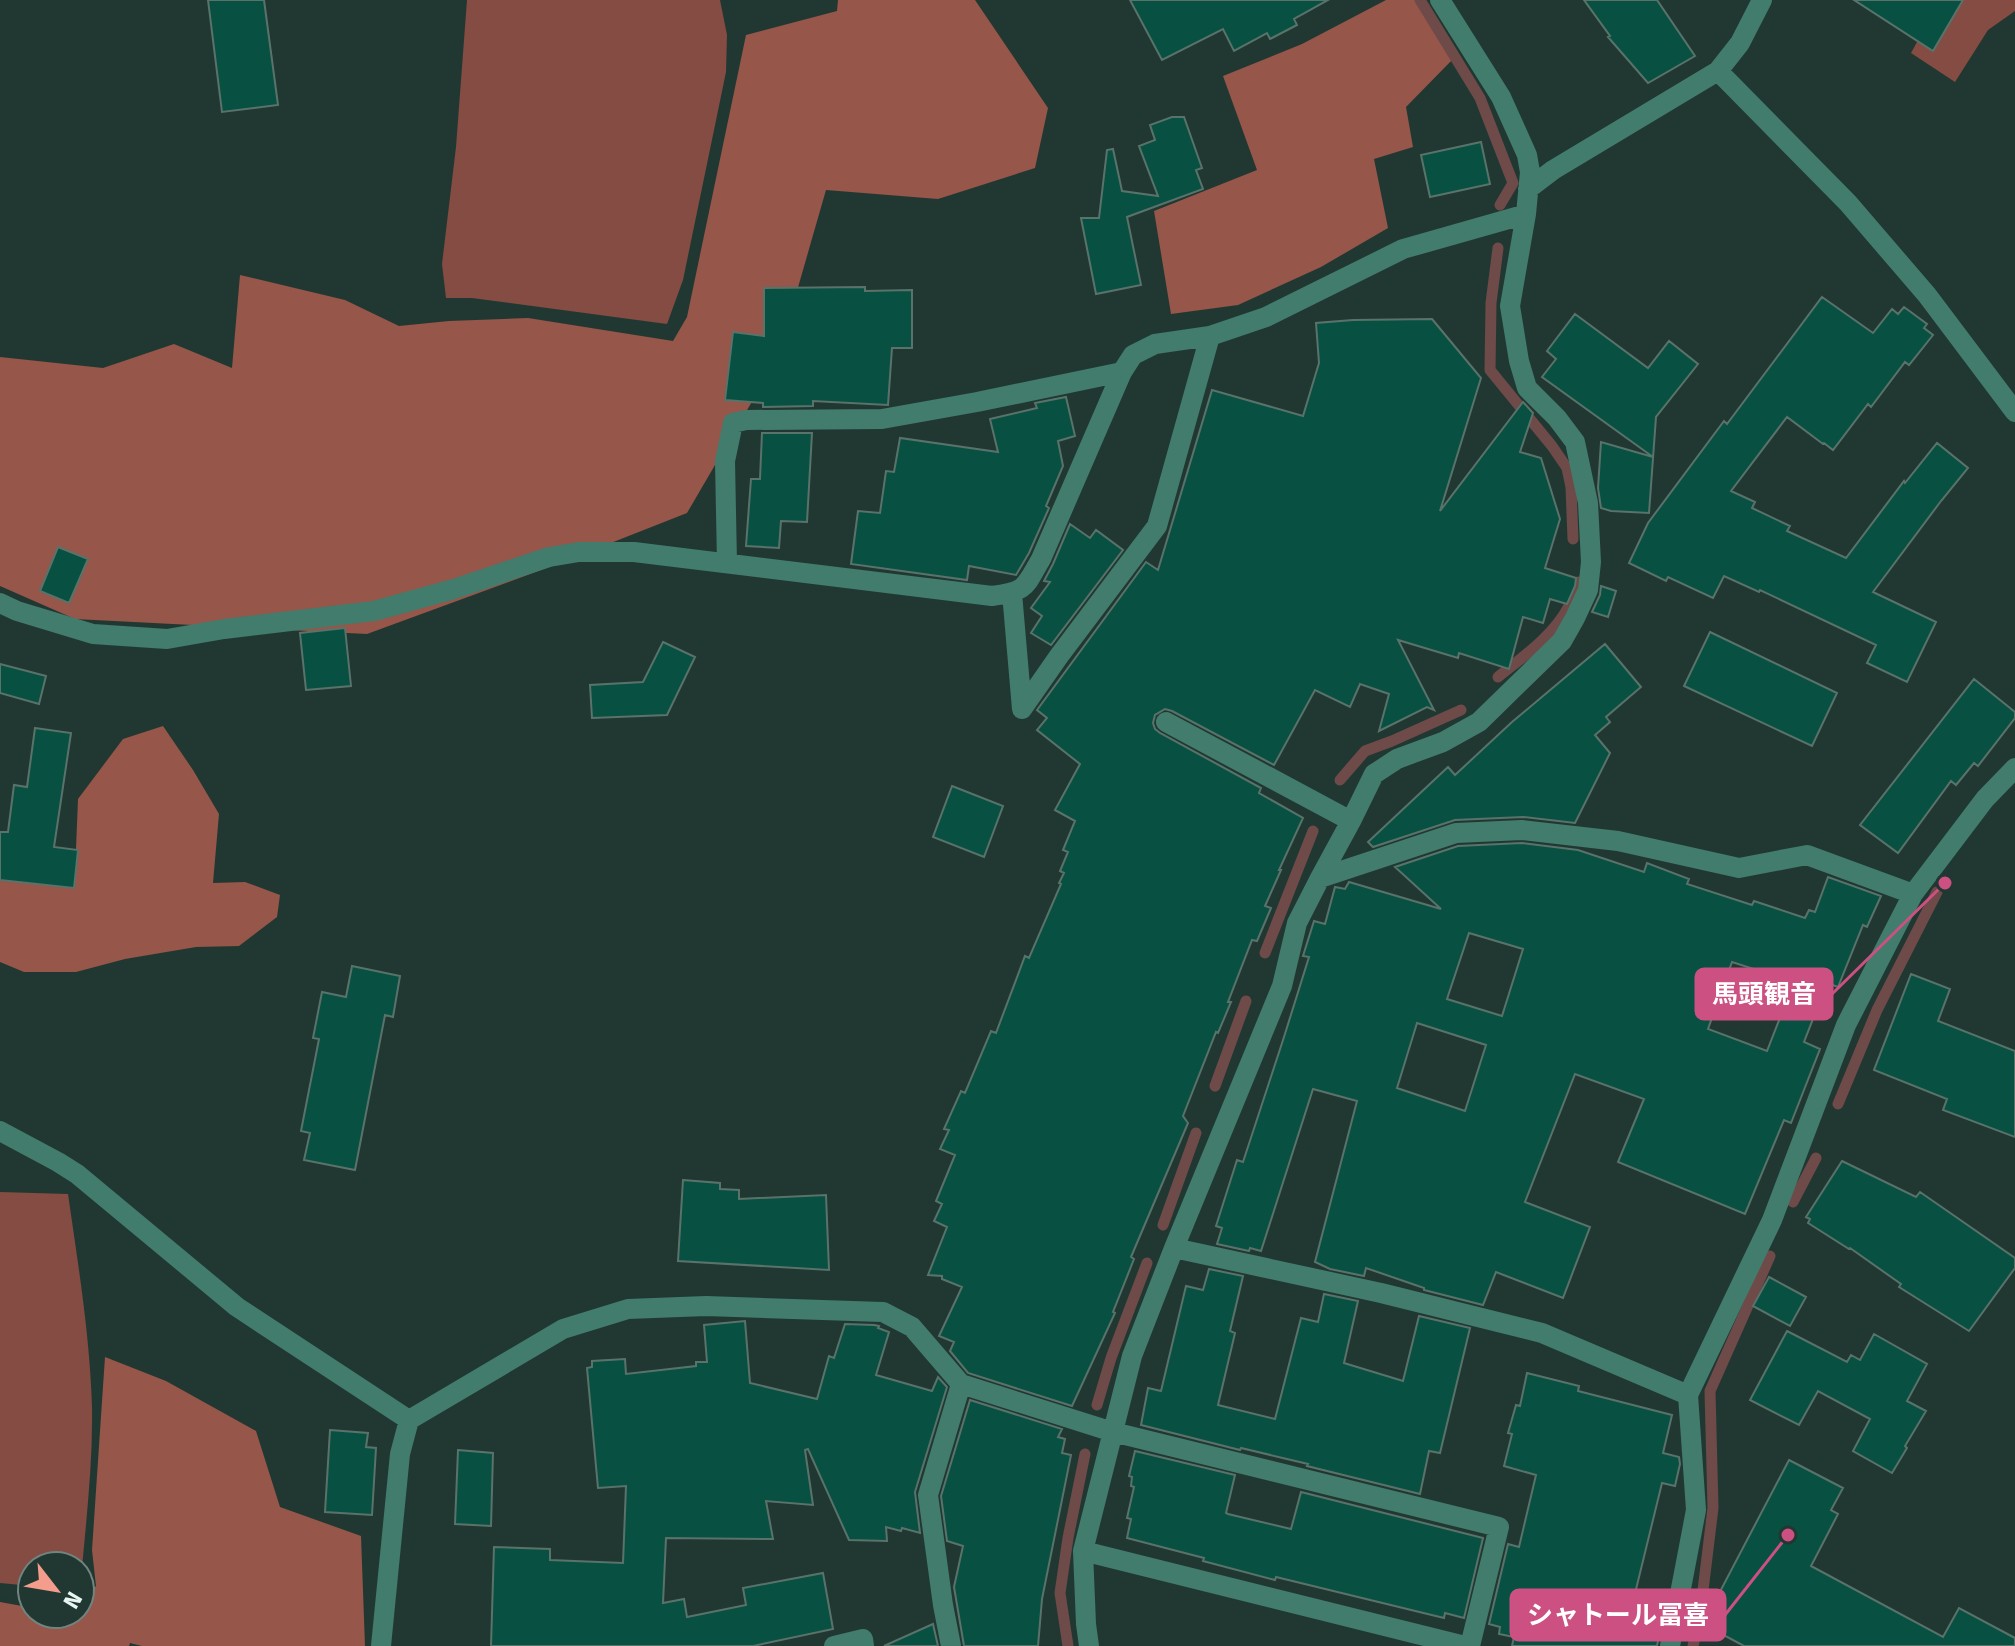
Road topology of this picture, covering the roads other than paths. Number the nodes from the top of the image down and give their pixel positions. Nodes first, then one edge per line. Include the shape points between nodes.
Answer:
1 (1440, 0) edge
2 (1762, 0) edge
3 (1718, 71) junction
4 (1528, 189) junction
5 (1526, 214) junction
6 (1210, 336) junction
7 (1122, 372) junction
8 (2015, 412) edge
9 (727, 563) junction
10 (1012, 593) junction
11 (0, 603) edge
12 (1166, 722) dead end
13 (2015, 768) edge
14 (1351, 821) junction
15 (1320, 878) junction
16 (1913, 894) junction
17 (0, 1131) edge
18 (1174, 1248) junction
19 (961, 1384) junction
20 (1688, 1395) junction
21 (409, 1420) junction
22 (1113, 1432) junction
23 (1083, 1551) junction
24 (381, 1646) edge
25 (834, 1646) edge
26 (864, 1646) edge
27 (951, 1646) edge
28 (1089, 1646) edge
29 (1467, 1646) edge
30 (1670, 1646) edge

1 - 4 street via 1501,97 1527,155
2 - 3 street
3 - 4 street
3 - 8 street via 1848,203 1927,295
4 - 5 street
5 - 6 street via 1403,249 1266,317
5 - 14 street via 1510,306 1519,361 1527,388 1575,442 1588,503 1588,590 1562,641 1505,697 1461,733 1374,774
6 - 7 street via 1155,344 1133,355
6 - 10 street via 1157,526 1022,709
7 - 9 street via 882,419 733,423 725,461
7 - 10 street via 1041,559 1025,587
9 - 10 street via 992,596
9 - 11 street via 634,552 579,552 374,611 167,639 93,634
12 - 14 street
13 - 16 street
14 - 15 street
15 - 16 street via 1456,833 1522,830 1618,841 1739,868 1807,855
15 - 18 street via 1297,923 1282,986
16 - 20 street via 1846,1025 1772,1220
17 - 21 street via 77,1174 237,1307
18 - 20 street via 1542,1333
18 - 22 street via 1132,1356
19 - 21 street via 912,1327 883,1312 628,1309 563,1329
19 - 22 street
19 - 27 street via 928,1495
20 - 30 street via 1696,1510
21 - 24 street via 400,1454
22 - 23 street
22 - 29 street via 1499,1527
23 - 28 street
23 - 29 street
25 - 26 street via 863,1639

